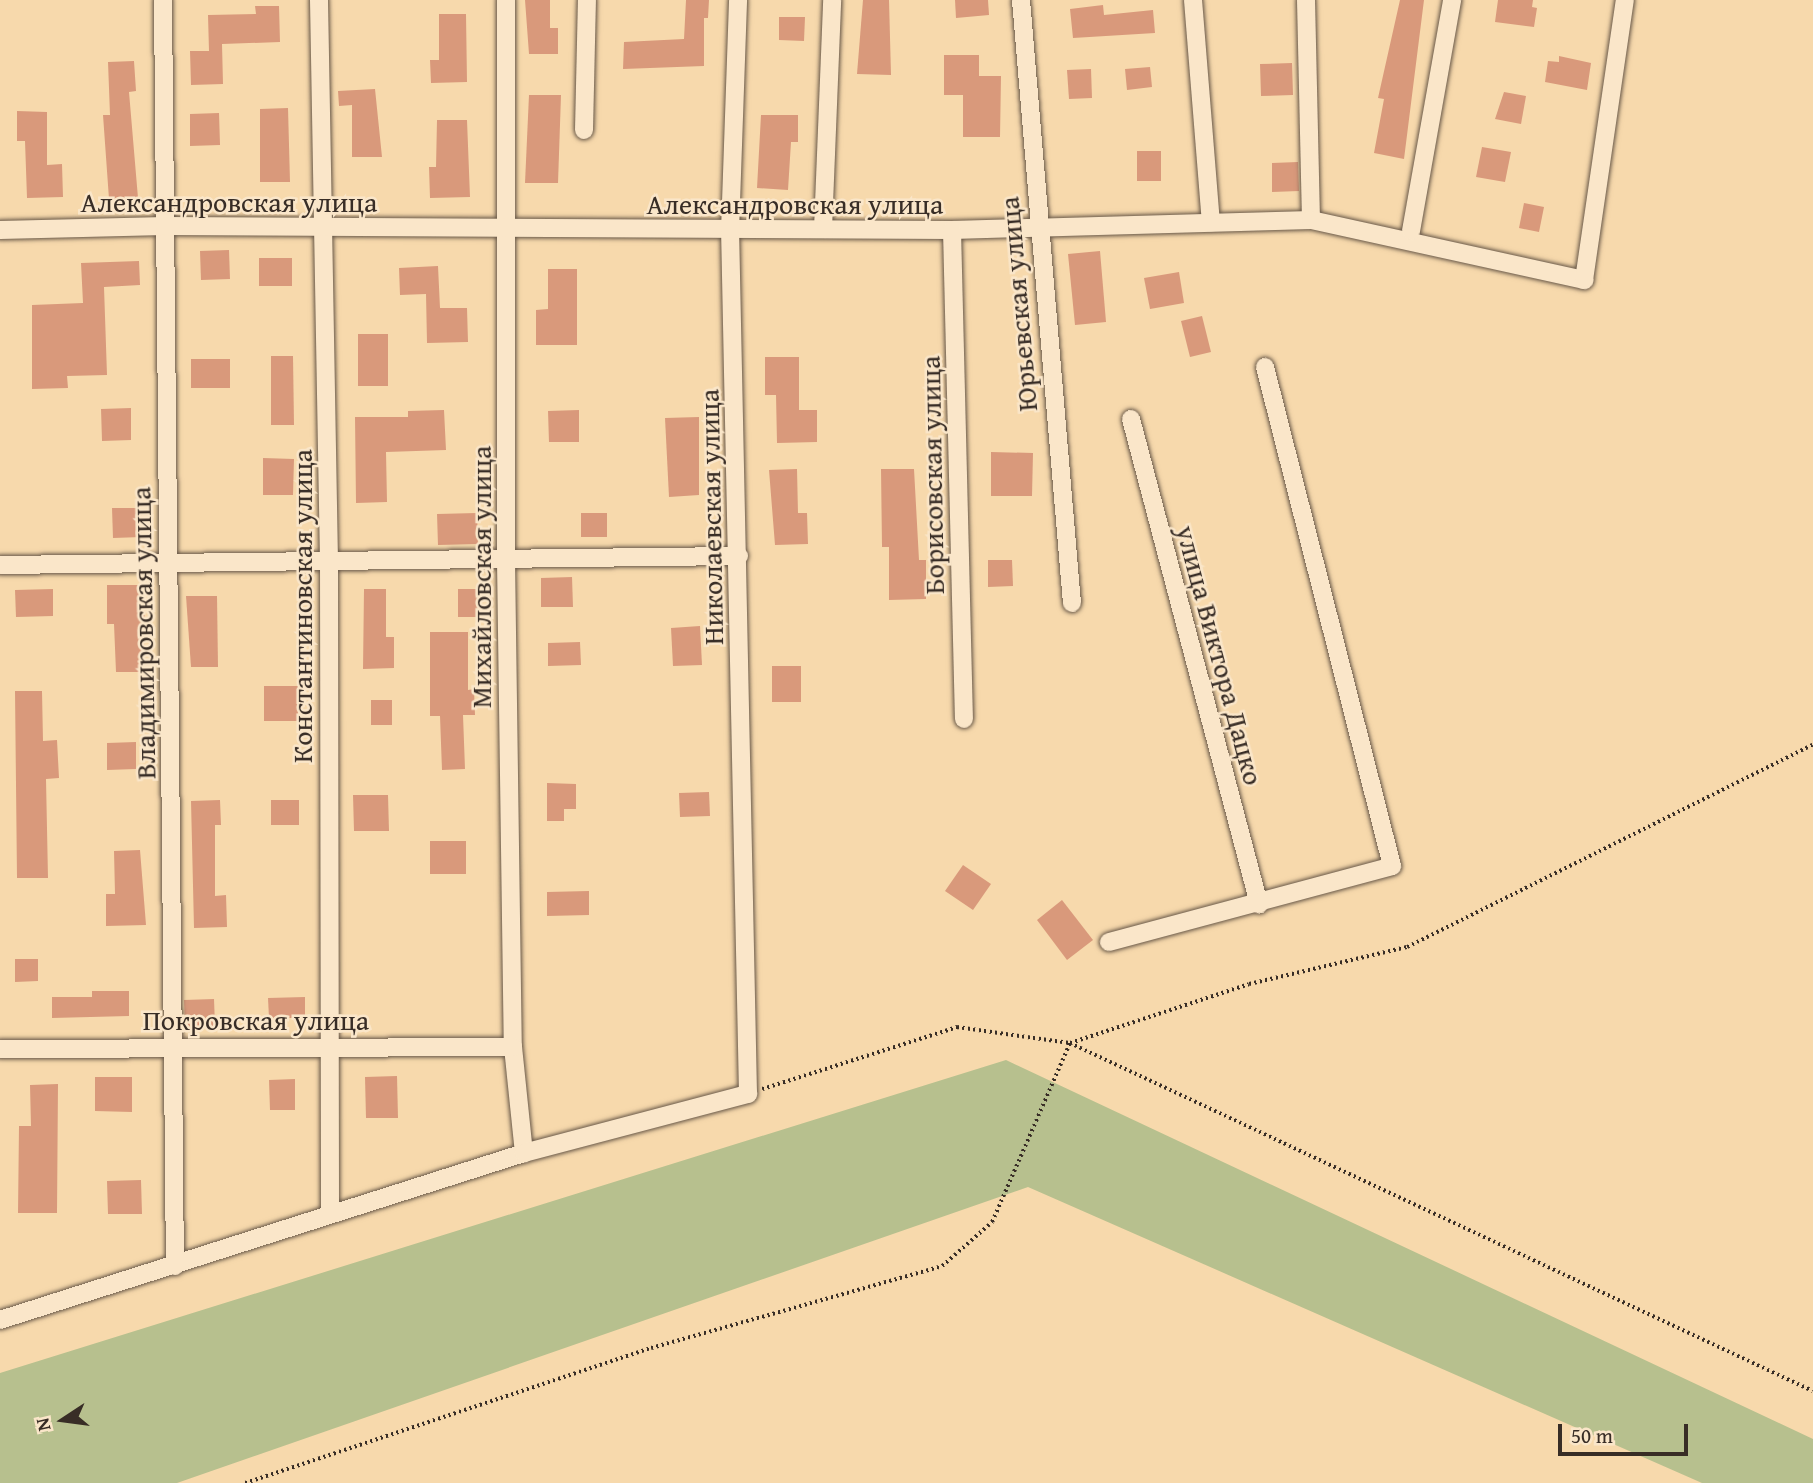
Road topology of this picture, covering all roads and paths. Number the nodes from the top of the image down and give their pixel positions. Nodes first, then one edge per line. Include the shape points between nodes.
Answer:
1 (163, 0) edge
2 (319, 0) edge
3 (506, 0) edge
4 (587, 0) edge
5 (738, 0) edge
6 (832, 0) edge
7 (1021, 0) edge
8 (1193, 0) edge
9 (1306, 0) edge
10 (1452, 0) edge
11 (1625, 0) edge
12 (584, 130) dead end
13 (1311, 220) junction
14 (1211, 222) junction
15 (165, 226) junction
16 (324, 227) junction
17 (1037, 227) junction
18 (823, 229) junction
19 (0, 230) edge
20 (952, 230) junction
21 (508, 231) junction
22 (730, 231) junction
23 (1411, 232) dead end
24 (1265, 367) dead end
25 (1131, 419) dead end
26 (739, 556) junction
27 (506, 560) junction
28 (168, 563) junction
29 (329, 563) junction
30 (0, 565) edge
31 (1072, 603) dead end
32 (964, 719) dead end
33 (1813, 745) edge
34 (1259, 904) junction
35 (1109, 942) dead end
36 (1070, 1043) junction
37 (329, 1045) junction
38 (174, 1047) junction
39 (513, 1047) junction
40 (0, 1049) edge
41 (748, 1094) junction
42 (524, 1153) junction
43 (330, 1212) junction
44 (175, 1266) junction
45 (0, 1321) edge
46 (1813, 1391) edge
47 (245, 1483) edge

1 - 15 street, Владимировская улица
2 - 16 street, Константиновская улица
3 - 21 street, Михайловская улица
4 - 12 street
5 - 22 street, Николаевская улица
6 - 18 street
7 - 17 street, Юрьевская улица
8 - 14 street
9 - 13 street
10 - 23 street
11 - 13 street, Александровская улица via 1584,280
13 - 14 street, Александровская улица
14 - 17 street, Александровская улица
15 - 16 street, Александровская улица
15 - 19 street, Александровская улица
15 - 28 street, Владимировская улица
16 - 21 street, Александровская улица
16 - 29 street, Константиновская улица
17 - 20 street, Александровская улица
17 - 31 street, Юрьевская улица
18 - 20 street, Александровская улица
18 - 22 street, Александровская улица
20 - 32 street, Борисовская улица
21 - 22 street, Александровская улица
21 - 27 street, Михайловская улица
22 - 26 street, Николаевская улица
24 - 34 street via 1392,866
25 - 34 street, улица Виктора Дацко
26 - 27 street
26 - 41 street, Николаевская улица
27 - 29 street
27 - 39 street, Михайловская улица
28 - 29 street
28 - 30 street
28 - 38 street, Владимировская улица
29 - 37 street, Константиновская улица
33 - 36 path via 1408,947 1249,984
34 - 35 street
36 - 41 path via 957,1027
36 - 46 path
36 - 47 path via 992,1222 942,1266 651,1348
37 - 38 street, Покровская улица
37 - 39 street, Покровская улица
37 - 43 street, Константиновская улица
38 - 40 street, Покровская улица
38 - 44 street, Владимировская улица
39 - 42 street, Михайловская улица
41 - 42 street
42 - 43 street
43 - 44 street
44 - 45 street

